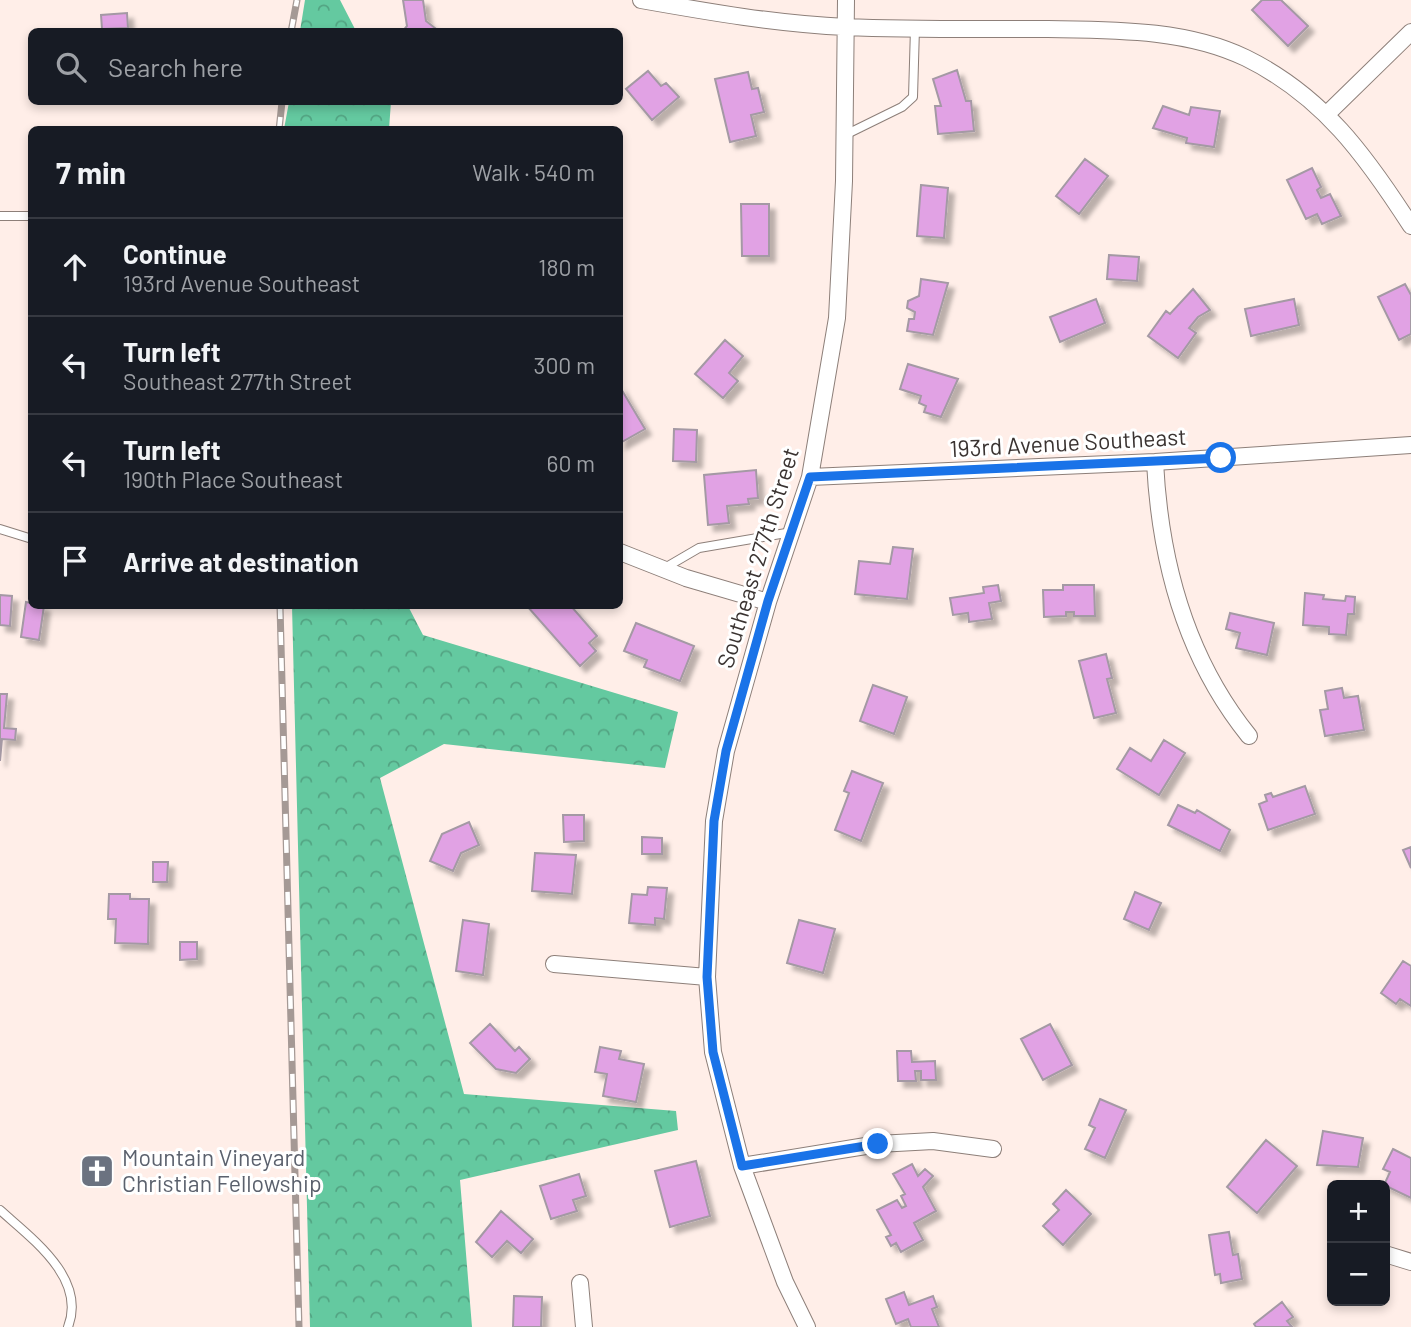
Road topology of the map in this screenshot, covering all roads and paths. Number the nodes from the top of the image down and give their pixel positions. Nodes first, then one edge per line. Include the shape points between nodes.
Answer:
1 (641, 0) edge
2 (846, 0) edge
3 (846, 27) junction
4 (915, 28) junction
5 (1411, 32) edge
6 (1328, 113) junction
7 (845, 135) junction
8 (0, 216) edge
9 (28, 216) edge
10 (1411, 226) edge
11 (1411, 444) edge
12 (1156, 462) junction
13 (810, 477) junction
14 (0, 529) edge
15 (792, 532) junction
16 (28, 538) edge
17 (623, 553) edge
18 (663, 569) junction
19 (768, 601) junction
20 (1250, 736) dead end
21 (554, 964) dead end
22 (707, 977) junction
23 (993, 1149) dead end
24 (742, 1166) junction
25 (0, 1210) edge
26 (1390, 1256) edge
27 (1411, 1262) edge
28 (580, 1283) dead end
29 (68, 1327) edge
30 (584, 1327) edge
31 (807, 1327) edge

1 - 3 street via 744,18
2 - 3 street, Southeast 277th Street
3 - 4 street
3 - 7 street, Southeast 277th Street
4 - 6 street via 1111,30 1177,36 1245,58
4 - 7 lane via 913,97
5 - 6 street
6 - 10 street via 1374,169
7 - 13 street, Southeast 277th Street via 836,318
8 - 9 lane
11 - 12 street, 193rd Avenue Southeast
12 - 13 street, 193rd Avenue Southeast
12 - 20 street via 1157,503 1173,587 1223,704
13 - 15 street, Southeast 277th Street
14 - 16 lane
15 - 18 lane via 699,548
15 - 19 street, Southeast 277th Street
17 - 18 street
18 - 19 street
19 - 22 street, Southeast 277th Street via 726,751 714,821
21 - 22 street
22 - 24 street, Southeast 277th Street via 713,1052
23 - 24 street via 933,1140
24 - 31 street, Southeast 277th Street via 785,1282
25 - 29 lane via 55,1261 71,1296
26 - 27 street
28 - 30 street

